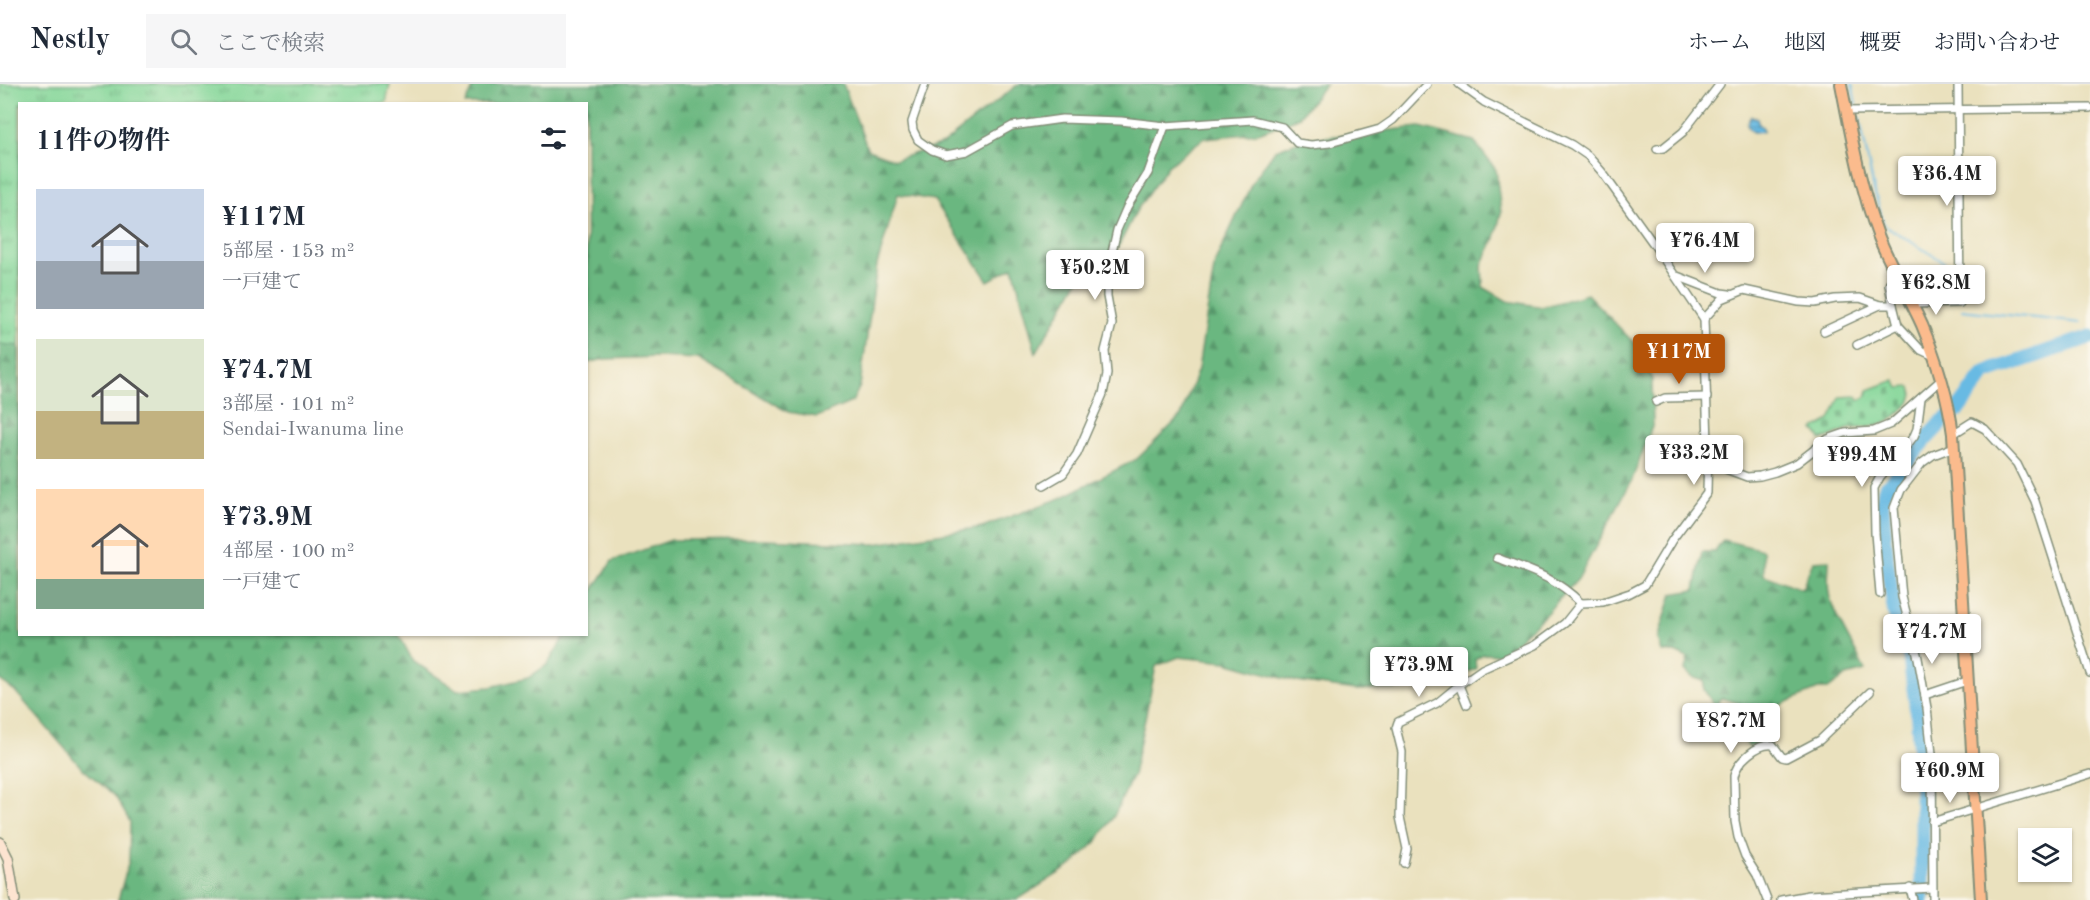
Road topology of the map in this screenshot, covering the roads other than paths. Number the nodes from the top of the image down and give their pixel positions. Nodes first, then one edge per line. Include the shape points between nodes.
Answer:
1 (925, 84) edge
2 (1427, 84) edge
3 (1458, 84) edge
4 (1720, 84) edge
5 (1841, 84) edge
6 (1958, 84) edge
7 (2090, 108) edge
8 (1958, 110) junction
9 (1846, 111) junction
10 (1166, 126) junction
11 (1657, 149) dead end
12 (1895, 274) junction
13 (1675, 275) junction
14 (1730, 294) junction
15 (1911, 304) junction
16 (1880, 305) junction
17 (1893, 305) junction
18 (1704, 319) junction
19 (1898, 325) junction
20 (1824, 331) dead end
21 (1857, 345) dead end
22 (1934, 356) junction
23 (1943, 381) junction
24 (1707, 397) junction
25 (1922, 398) junction
26 (1656, 402) dead end
27 (1953, 430) junction
28 (1954, 447) junction
29 (1707, 462) junction
30 (1044, 485) dead end
31 (1497, 558) dead end
32 (1880, 594) dead end
33 (1581, 603) junction
34 (2090, 673) edge
35 (1967, 681) junction
36 (1459, 685) junction
37 (1870, 692) dead end
38 (1925, 695) junction
39 (1467, 705) dead end
40 (2090, 774) edge
41 (1974, 810) junction
42 (1932, 822) junction
43 (0, 842) edge
44 (1404, 863) dead end
45 (1912, 888) junction
46 (1930, 888) junction
47 (15, 900) edge
48 (1767, 900) edge
49 (1781, 900) edge
50 (1913, 900) edge
51 (1933, 900) edge
52 (1981, 900) edge

1 - 10 street via 913,130 918,140 946,155 967,151 1012,126 1062,119
2 - 10 street via 1380,129 1330,143 1297,143 1282,127 1253,120
3 - 13 street via 1484,102 1588,156
4 - 11 street via 1683,132
5 - 9 main road
6 - 8 street
7 - 8 street
8 - 9 street
8 - 15 street via 1960,303
9 - 12 main road via 1868,208
10 - 30 street via 1148,173 1126,207 1117,230 1107,275 1112,324 1105,351 1107,374 1103,394 1077,454 1063,474
12 - 15 main road
12 - 17 street via 1889,285
13 - 14 street
13 - 18 street
14 - 16 street via 1744,290 1815,303 1860,298
14 - 18 street
15 - 22 main road
16 - 17 street
16 - 20 street
17 - 19 street
18 - 24 street
19 - 21 street
19 - 22 street via 1922,350
22 - 23 main road
23 - 25 street
23 - 27 main road
24 - 26 street via 1665,398
24 - 29 street
25 - 29 street via 1891,424 1828,439 1797,463 1775,472 1747,477
25 - 32 street via 1914,436 1874,488
27 - 28 main road
27 - 34 street via 1972,422 1985,429 2016,464 2035,501
28 - 35 main road
28 - 38 street via 1922,463 1901,490 1894,508 1902,597
29 - 33 street via 1707,493 1645,585 1603,602
31 - 33 street via 1541,573
33 - 36 street via 1565,623 1535,645 1482,669
35 - 38 street
35 - 41 main road
36 - 39 street
36 - 44 street via 1437,703 1400,720 1396,726 1402,752 1400,820 1407,849
37 - 48 street via 1820,740 1786,758 1773,745 1762,746 1735,769 1738,837
38 - 42 street via 1932,754
40 - 41 street
41 - 42 street
41 - 52 main road
42 - 46 street
43 - 47 street via 8,858
45 - 46 street
45 - 49 street
45 - 50 street
46 - 51 street

